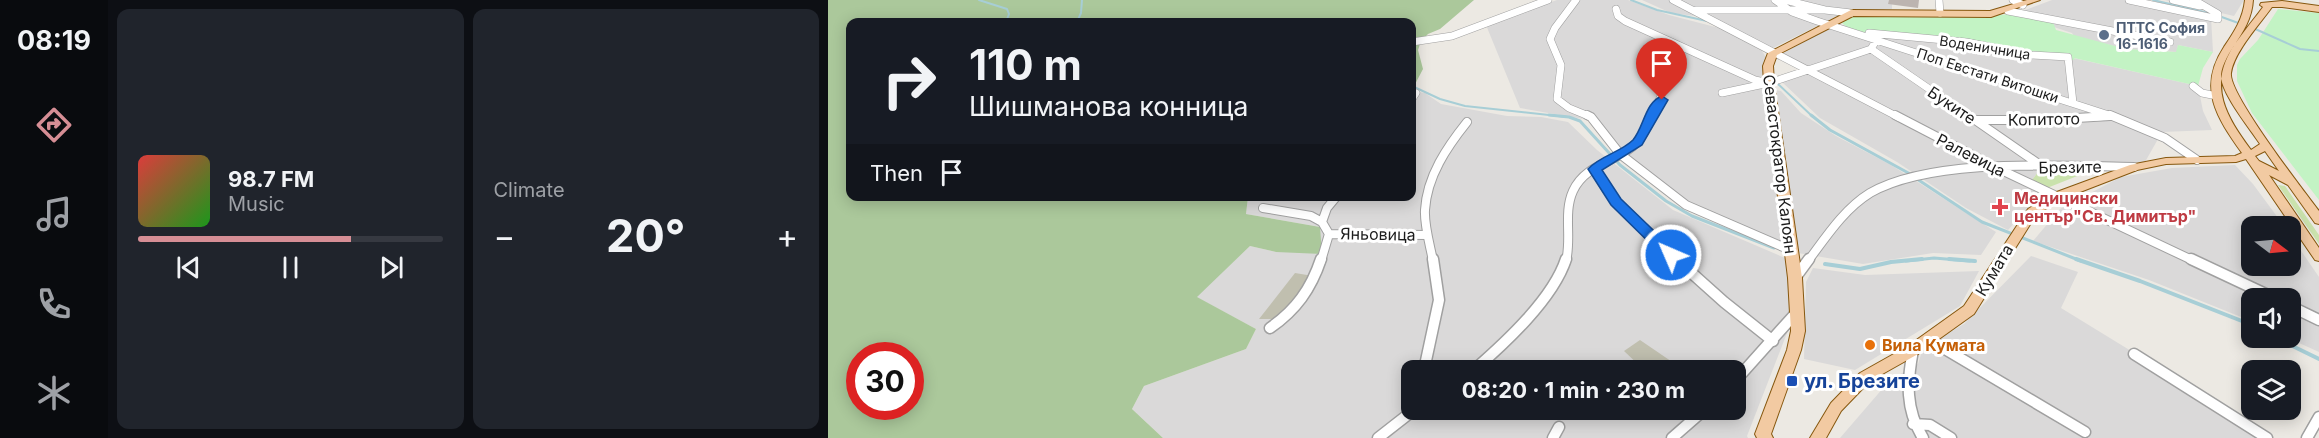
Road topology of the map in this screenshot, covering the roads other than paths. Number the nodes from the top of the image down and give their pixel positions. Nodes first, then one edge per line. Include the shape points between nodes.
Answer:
1 (1548, 0) edge
2 (1576, 0) edge
3 (1673, 0) edge
4 (1775, 0) edge
5 (1785, 0) edge
6 (1939, 0) edge
7 (2013, 0) edge
8 (2037, 0) edge
9 (2129, 0) edge
10 (2173, 0) edge
11 (2194, 0) edge
12 (2249, 0) edge
13 (2273, 2) edge
14 (2023, 5) junction
15 (2206, 8) junction
16 (1616, 9) dead end
17 (2319, 9) edge
18 (1694, 10) junction
19 (1825, 10) junction
20 (2008, 11) junction
21 (1792, 12) junction
22 (1851, 13) junction
23 (1940, 13) junction
24 (1828, 23) junction
25 (1866, 35) junction
26 (1877, 39) junction
27 (1416, 41) edge
28 (2170, 42) dead end
29 (1871, 49) junction
30 (1773, 53) junction
31 (2068, 57) joint
32 (1808, 71) junction
33 (1769, 83) junction
34 (1666, 84) dead end
35 (2193, 87) dead end
36 (1722, 93) dead end
37 (2217, 96) junction
38 (2073, 102) junction
39 (2113, 116) junction
40 (1974, 120) junction
41 (1467, 122) dead end
42 (2266, 144) junction
43 (1620, 154) junction
44 (2197, 160) junction
45 (2252, 160) junction
46 (2043, 167) junction
47 (2134, 167) junction
48 (1996, 168) junction
49 (1594, 169) junction
50 (2295, 184) junction
51 (2058, 196) junction
52 (1333, 201) edge
53 (1263, 208) dead end
54 (2319, 220) edge
55 (1322, 222) junction
56 (1329, 234) junction
57 (1427, 235) junction
58 (1790, 250) junction
59 (2319, 257) edge
60 (1795, 278) junction
61 (2253, 288) edge
62 (1797, 311) junction
63 (2301, 311) edge
64 (2319, 320) edge
65 (1270, 328) dead end
66 (1928, 339) junction
67 (1773, 342) junction
68 (1913, 350) junction
69 (2134, 354) dead end
70 (1426, 360) edge
71 (1486, 360) edge
72 (1746, 370) edge
73 (2319, 417) edge
74 (1401, 420) edge
75 (1693, 420) edge
76 (1913, 424) junction
77 (2085, 432) dead end
78 (1378, 438) edge
79 (1672, 438) edge
80 (1765, 438) edge
81 (1818, 438) edge
82 (1923, 438) edge
83 (1951, 438) edge
84 (2267, 438) edge
85 (2307, 438) edge

1 - 27 street via 1452,36
2 - 43 street via 1550,39 1561,65 1557,99 1591,117
3 - 18 street, Ралевица
4 - 21 street, Поп Евстати Витошки
5 - 19 street
6 - 23 street
7 - 14 street
8 - 14 main road, Севастократор Калоян
9 - 15 street via 2218,16
10 - 15 street
11 - 15 street
12 - 13 main road
12 - 37 main road via 2246,18 2219,64 2215,79
13 - 17 main road
13 - 42 main road via 2232,57 2226,74 2239,107
14 - 20 main road, Севастократор Калоян
16 - 33 street via 1625,21
18 - 21 street
18 - 30 street, Ралевица
19 - 21 street
19 - 22 street
20 - 23 main road, Севастократор Калоян
20 - 28 street
21 - 24 street, Поп Евстати Витошки
22 - 23 main road, Севастократор Калоян
22 - 24 main road, Севастократор Калоян
24 - 25 street, Поп Евстати Витошки
24 - 30 main road, Севастократор Калоян
25 - 26 street, Поп Евстати Витошки
25 - 31 street, Воденичница via 1872,32 1966,42 2031,55
26 - 29 street
26 - 38 street, Поп Евстати Витошки
29 - 32 street
29 - 40 street, Буките
30 - 32 street, Ралевица
30 - 33 main road, Севастократор Калоян via 1768,66
31 - 38 street, Копитото
32 - 33 street
32 - 48 street, Ралевица
33 - 36 street
33 - 58 main road, Севастократор Калоян
34 - 43 street via 1642,137
35 - 37 street
37 - 45 main road
38 - 39 street, Поп Евстати Витошки
39 - 40 street, Копитото
39 - 44 street, Поп Евстати Витошки via 2165,138
40 - 46 street, Буките
41 - 57 street via 1455,135 1434,175 1425,210
42 - 45 main road
42 - 50 main road
43 - 49 street
43 - 58 street via 1686,205
44 - 45 main road, Кумата
44 - 47 main road, Кумата
45 - 50 main road, Кумата
45 - 59 main road
46 - 47 street, Брезите
46 - 48 street, Брезите
47 - 51 main road, Кумата
48 - 51 street, Ралевица
48 - 60 street, Брезите via 1914,177 1872,193 1851,209
49 - 67 street via 1623,210
49 - 71 street via 1580,180 1569,201 1569,249 1562,268 1530,314
50 - 54 main road
51 - 61 street, Ралевица
51 - 66 main road, Кумата via 2032,212 1969,310
52 - 55 street
53 - 55 street, Яньовица via 1311,216
55 - 56 street
56 - 57 street, Яньовица
56 - 65 street via 1311,287 1287,316
57 - 70 street via 1439,300
58 - 60 main road, Севастократор Калоян
60 - 62 main road, Севастократор Калоян
62 - 67 street
62 - 80 main road, Севастократор Калоян via 1794,350 1768,418
63 - 64 street
66 - 68 main road, Кумата
66 - 77 street
67 - 72 street
68 - 76 street via 1906,386
68 - 81 main road, Кумата via 1865,377 1836,407
69 - 84 street
73 - 85 street
74 - 78 street
75 - 79 street
76 - 82 street
76 - 83 street via 1930,425

